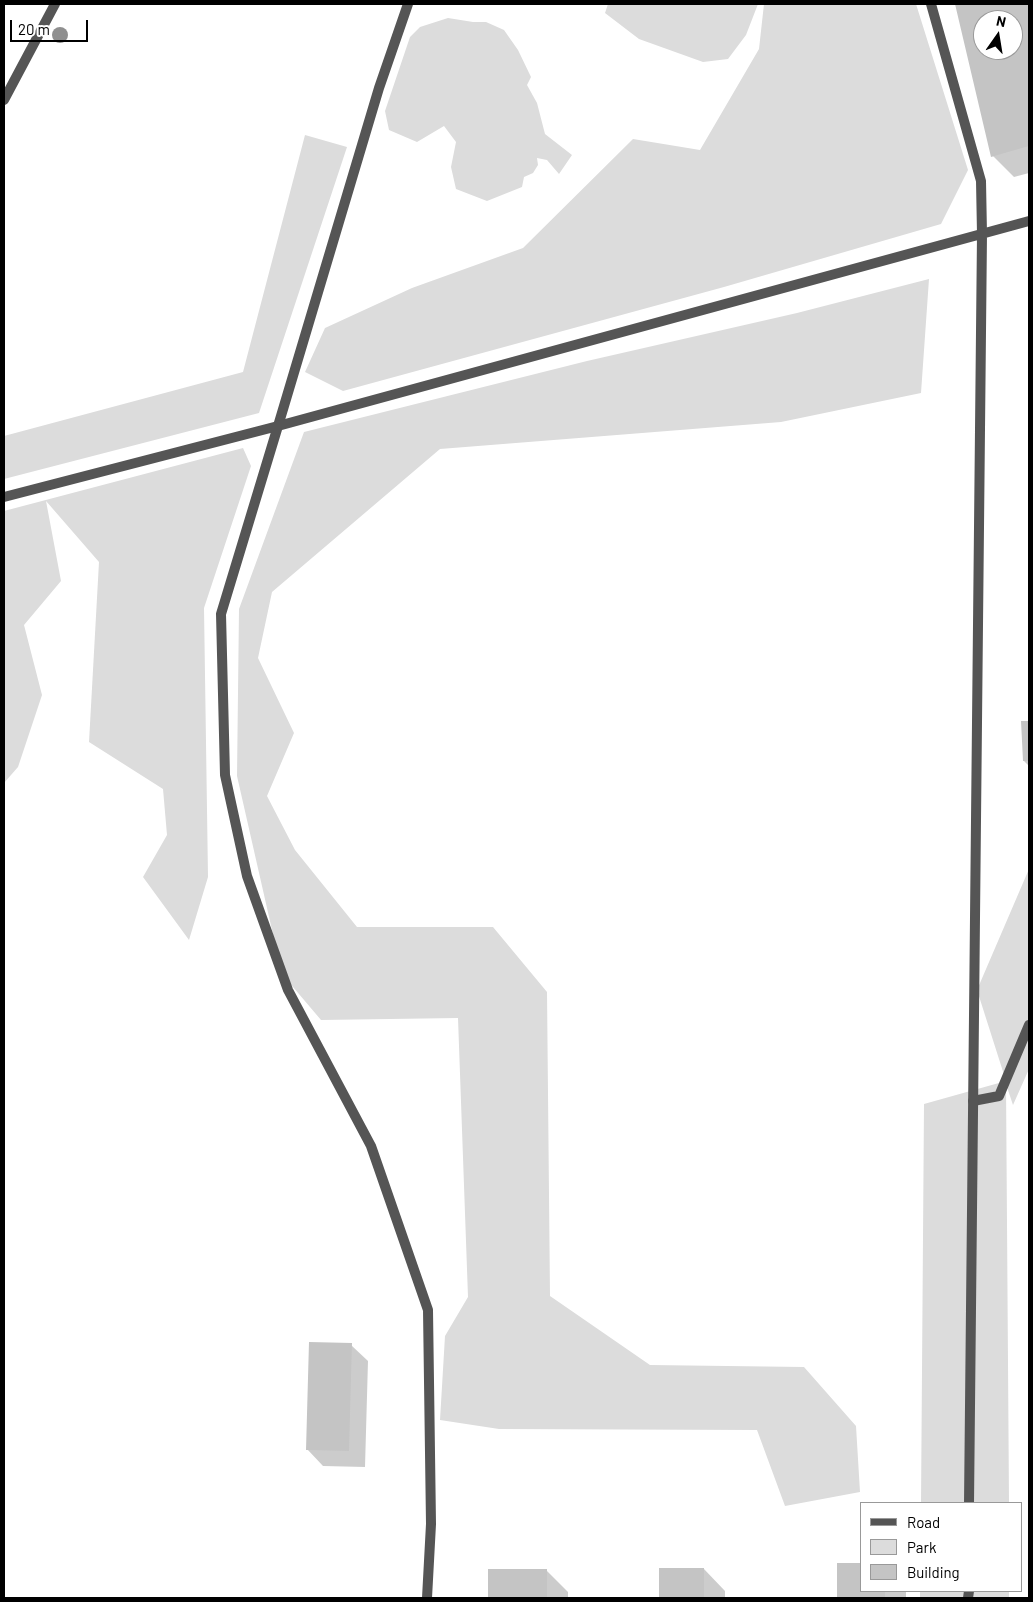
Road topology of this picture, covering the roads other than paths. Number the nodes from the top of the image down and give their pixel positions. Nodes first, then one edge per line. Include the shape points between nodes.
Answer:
1 (55, 4) edge
2 (408, 4) edge
3 (931, 4) edge
4 (4, 100) edge
5 (1029, 221) edge
6 (982, 234) junction
7 (278, 426) junction
8 (4, 497) edge
9 (1029, 1025) edge
10 (973, 1100) junction
11 (969, 1502) edge
12 (426, 1598) edge

1 - 4 street
2 - 7 street via 379,88
3 - 6 street via 981,181
5 - 6 street
6 - 7 street
6 - 10 street
7 - 8 street
7 - 12 street via 221,614 225,775 247,876 288,990 370,1146 428,1310 430,1524
9 - 10 street via 999,1096
10 - 11 street

